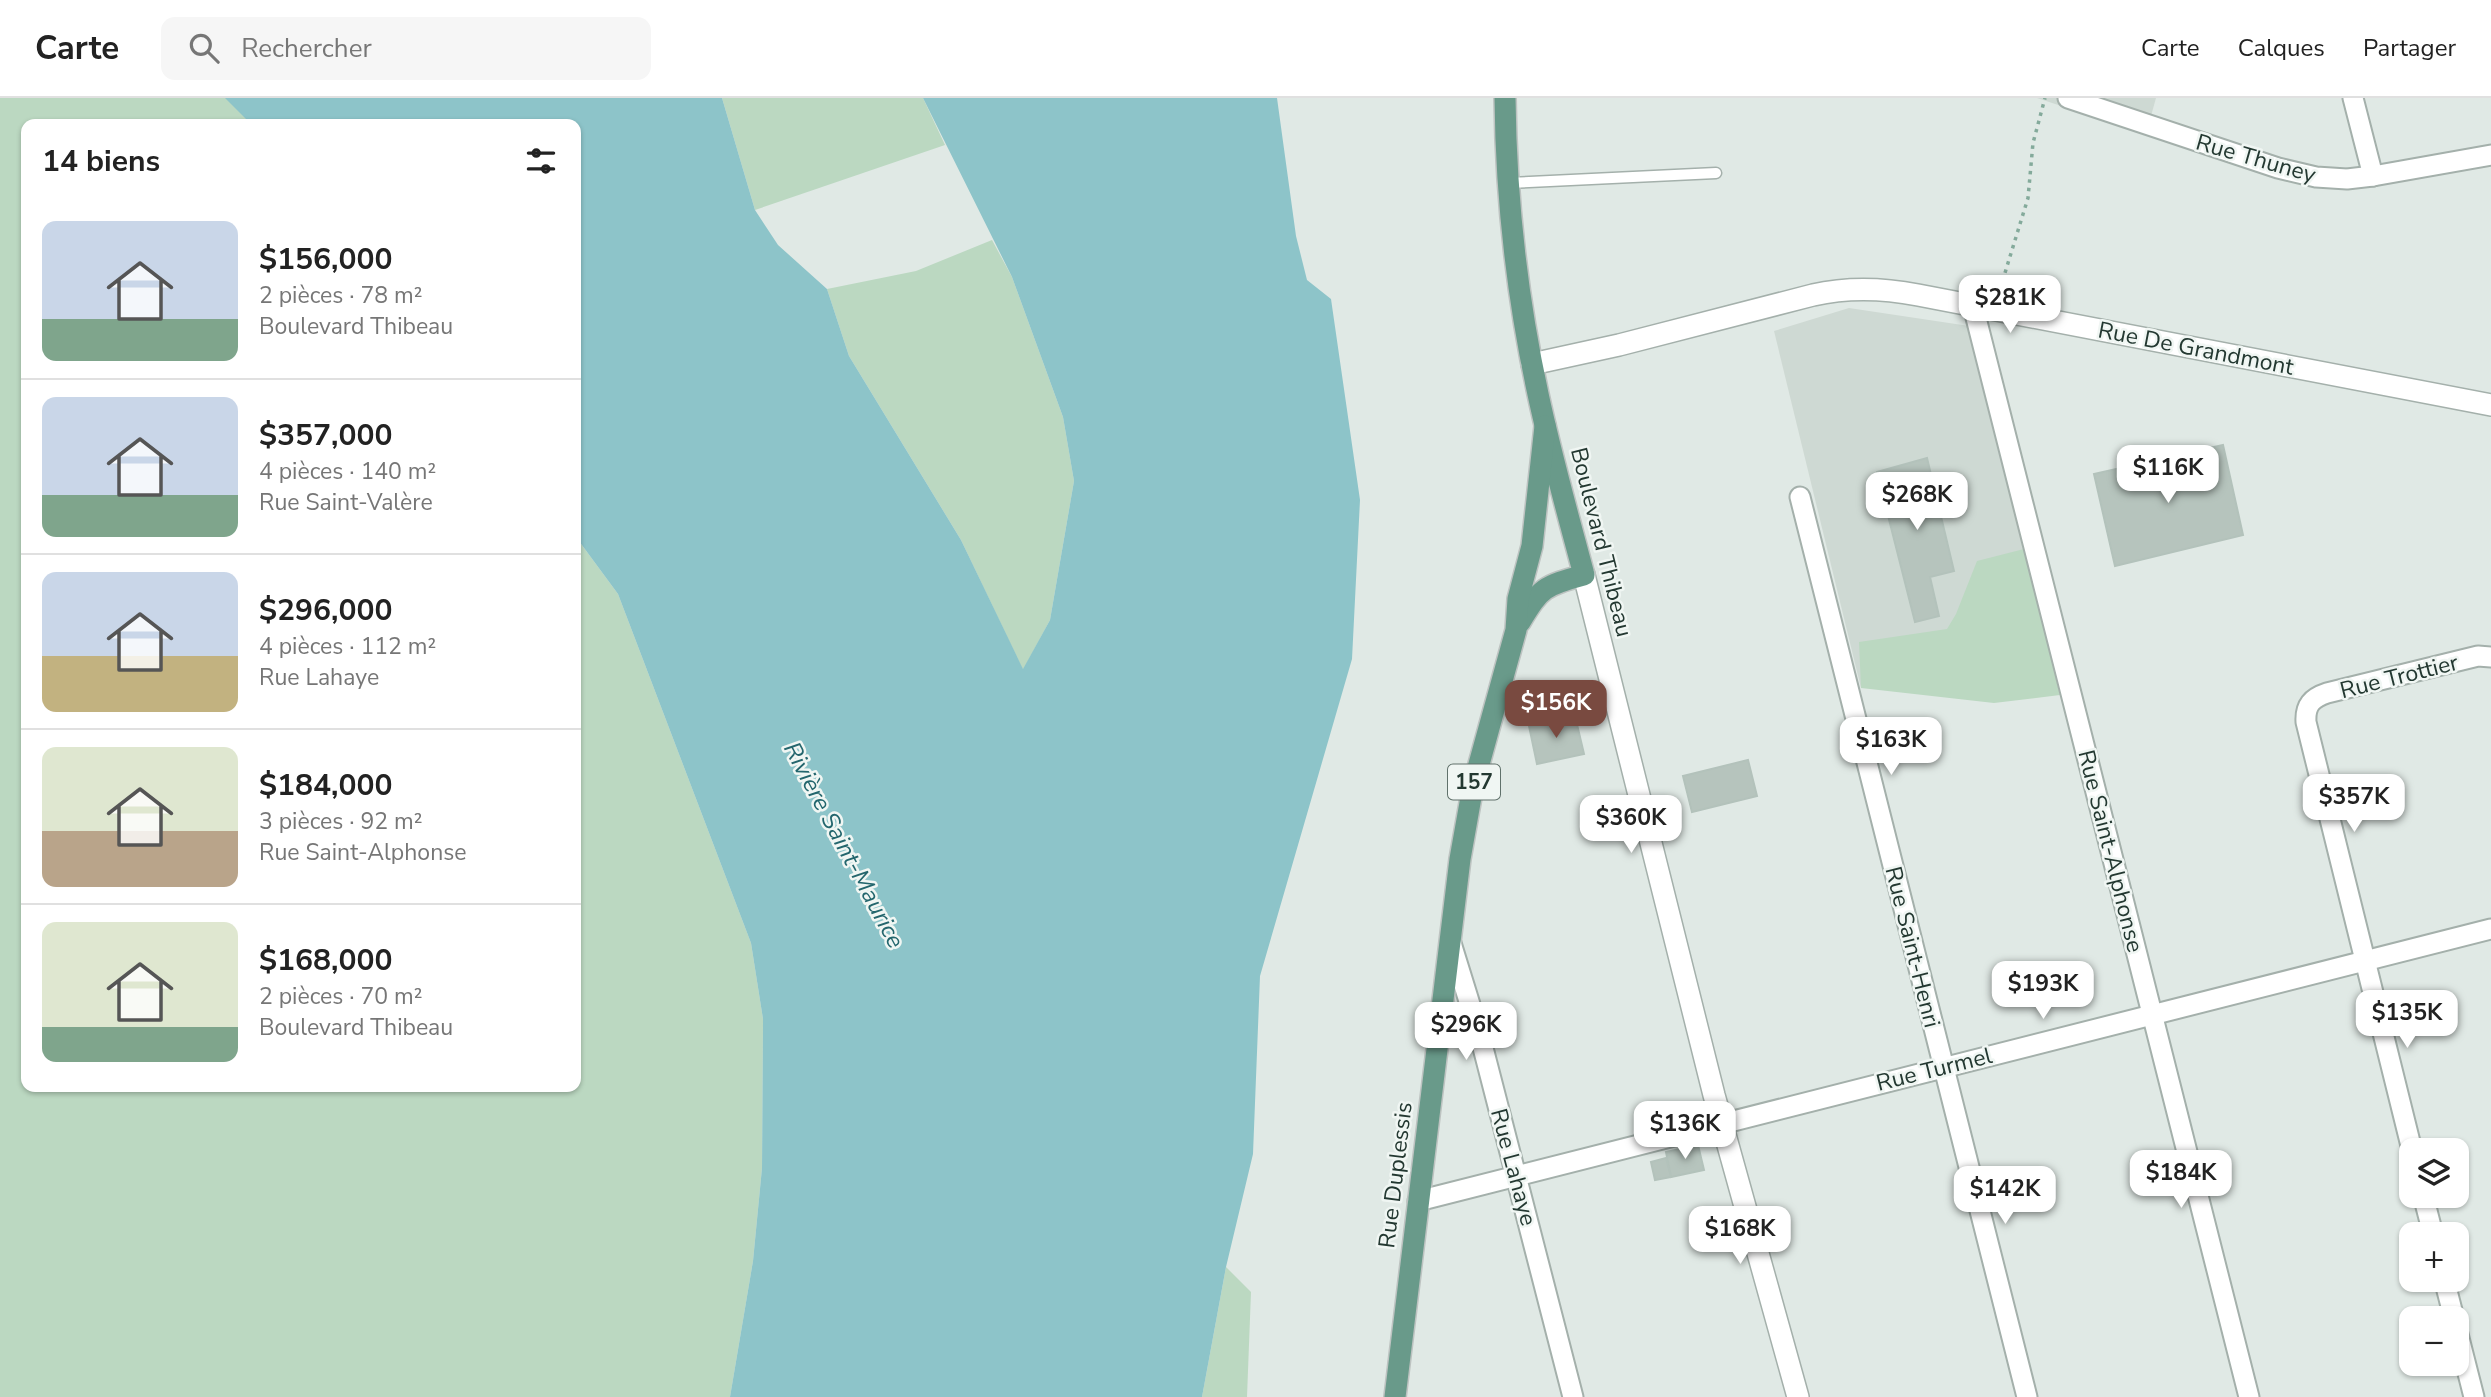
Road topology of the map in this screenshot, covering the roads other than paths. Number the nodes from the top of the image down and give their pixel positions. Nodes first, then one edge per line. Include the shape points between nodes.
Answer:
1 (1505, 98) edge
2 (2067, 98) edge
3 (2353, 98) edge
4 (2491, 155) edge
5 (1716, 173) dead end
6 (2373, 176) junction
7 (1508, 183) junction
8 (1983, 308) junction
9 (1532, 364) junction
10 (2491, 405) edge
11 (1545, 426) junction
12 (1800, 497) dead end
13 (1584, 575) junction
14 (1516, 630) junction
15 (2491, 657) edge
16 (2491, 929) edge
17 (1449, 938) junction
18 (2364, 960) junction
19 (2153, 1014) junction
20 (1943, 1066) junction
21 (1722, 1124) junction
22 (2409, 1138) edge
23 (1516, 1176) junction
24 (1418, 1201) junction
25 (2469, 1376) edge
26 (1395, 1397) edge
27 (1573, 1397) edge
28 (1798, 1397) edge
29 (2027, 1397) edge
30 (2249, 1397) edge
31 (2474, 1397) edge

1 - 7 main road, Boulevard Thibeau / 157
2 - 6 street, Rue Thuney via 2289,171 2331,178
3 - 6 street
4 - 6 street, Rue Thuney
5 - 7 lane
7 - 9 main road, Boulevard Thibeau / 157
8 - 9 street, Rue De Grandmont via 1895,291 1831,291
8 - 10 street, Rue De Grandmont
8 - 19 street, Rue Saint-Alphonse
9 - 11 main road, Boulevard Thibeau / 157
11 - 13 main road, Boulevard Thibeau / 157
11 - 14 main road, Rue Duplessis / 157 via 1535,534 1518,599
12 - 20 street, Rue Saint-Henri
13 - 14 main road, Rue Duplessis / 157 via 1542,590
13 - 21 street, Boulevard Thibeau
14 - 17 main road, Rue Duplessis / 157 via 1473,786
15 - 18 street, Rue Trottier via 2478,656 2328,693 2309,703 2306,722
16 - 18 street, Rue Turmel
17 - 23 street, Rue Lahaye
17 - 24 main road, Rue Duplessis / 157
18 - 19 street, Rue Turmel
18 - 22 street
19 - 20 street, Rue Turmel
19 - 30 street, Rue Saint-Alphonse
20 - 21 street, Rue Turmel
20 - 29 street, Rue Saint-Henri
21 - 23 street, Rue Turmel
21 - 28 street, Boulevard Thibeau
23 - 24 street, Rue Turmel
23 - 27 street, Rue Lahaye
24 - 26 main road, Rue Duplessis / 157
25 - 31 street

